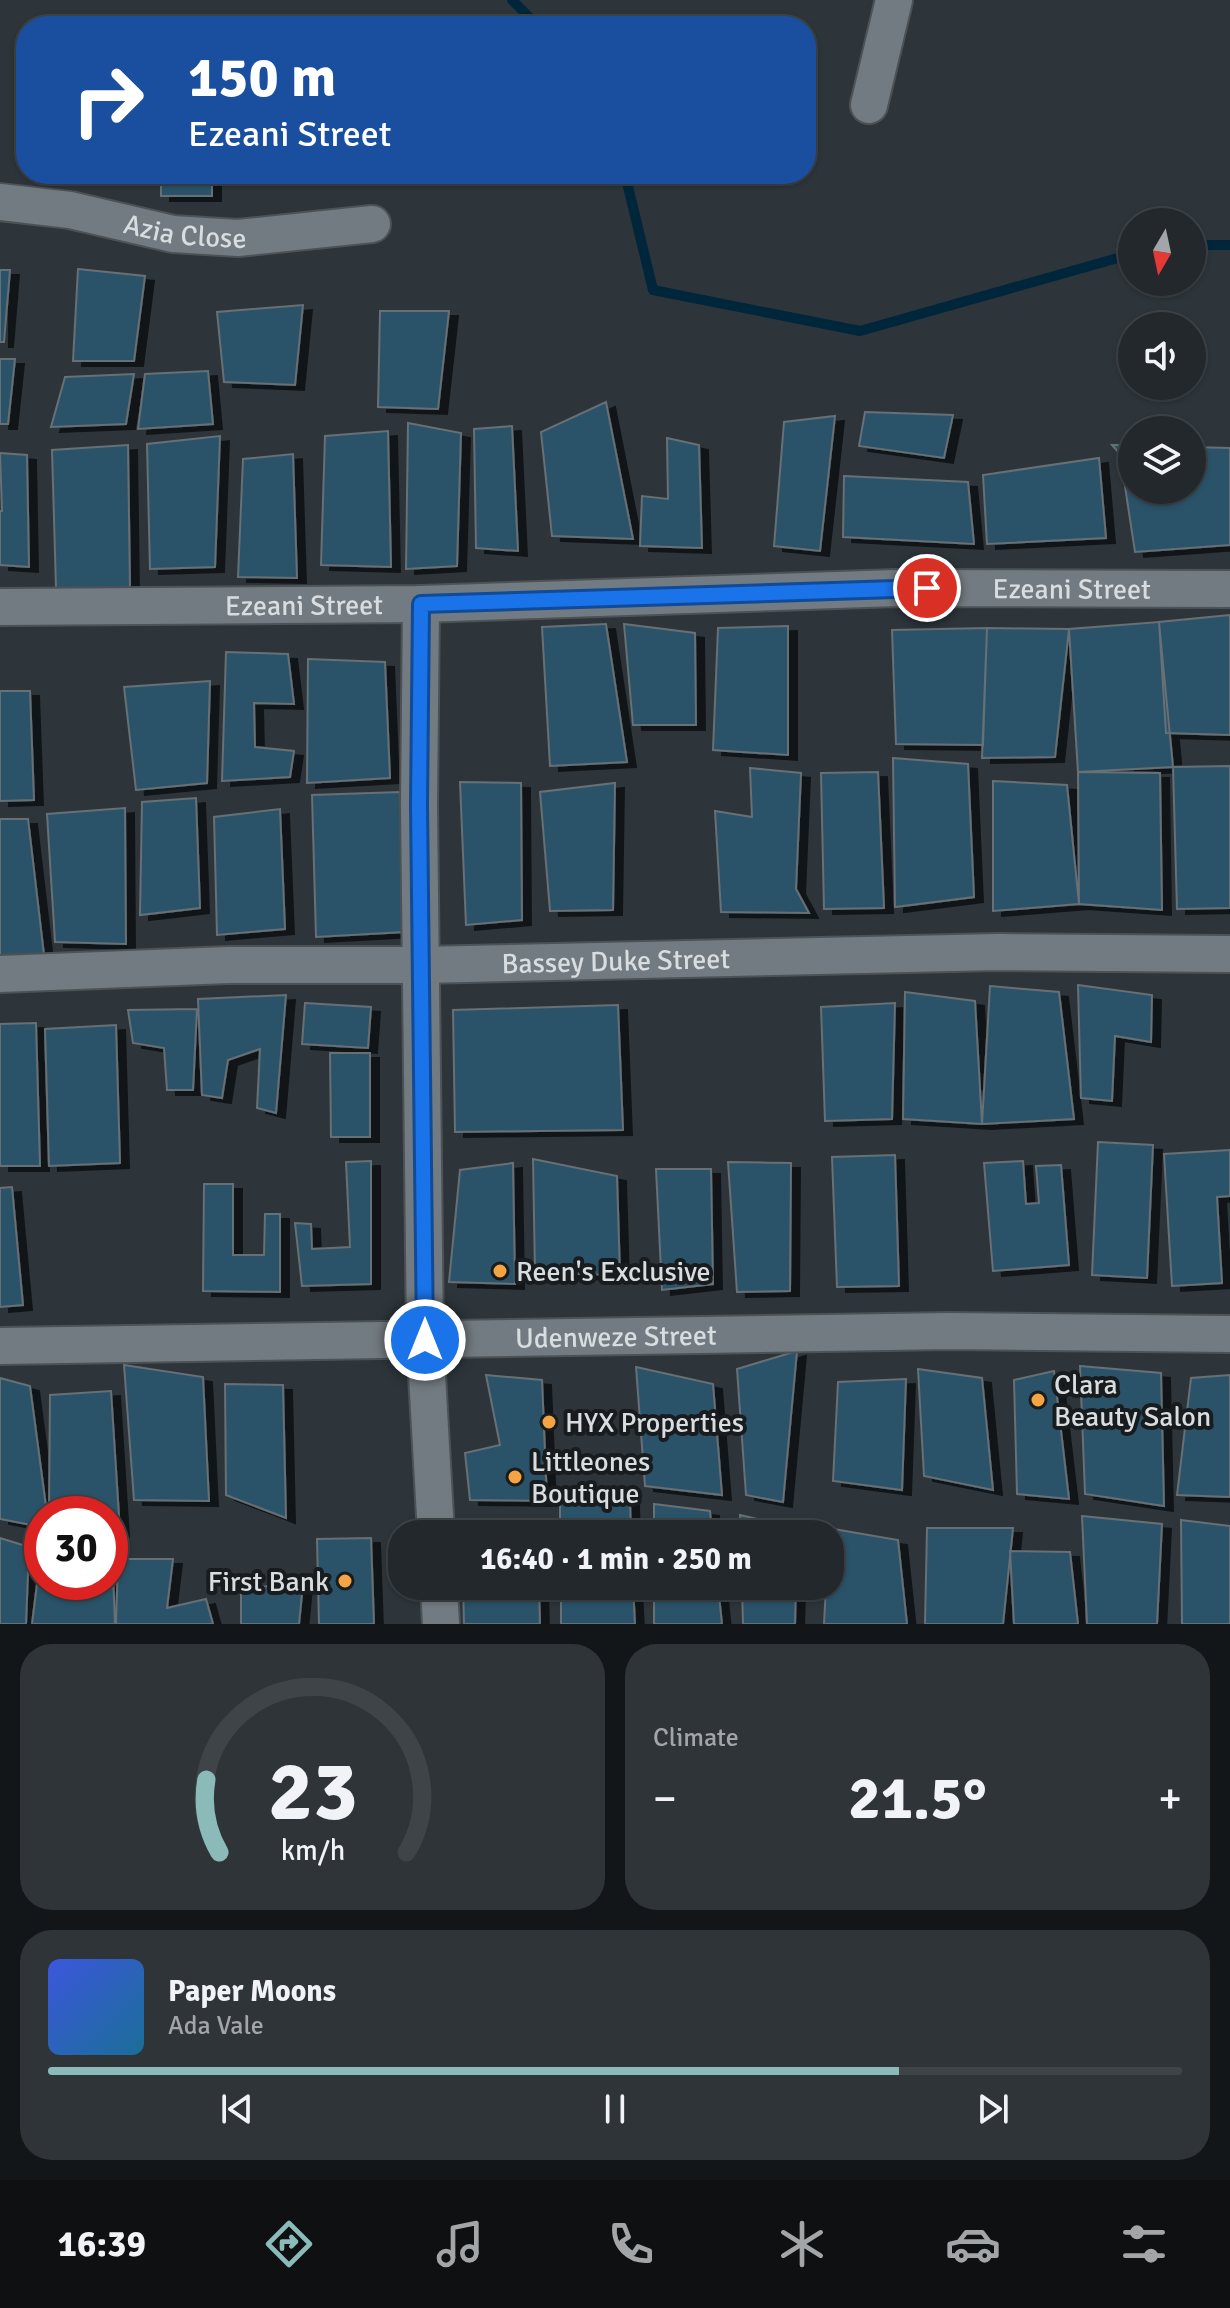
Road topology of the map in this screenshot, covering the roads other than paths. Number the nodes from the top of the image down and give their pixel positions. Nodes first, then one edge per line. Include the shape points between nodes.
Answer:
1 (894, 0) edge
2 (869, 105) dead end
3 (0, 202) edge
4 (372, 224) dead end
5 (1230, 589) edge
6 (421, 604) junction
7 (0, 607) edge
8 (1230, 954) edge
9 (422, 965) junction
10 (0, 974) edge
11 (1230, 1334) edge
12 (425, 1340) junction
13 (0, 1346) edge
14 (435, 1520) edge
15 (440, 1600) edge
16 (441, 1624) edge

1 - 2 street
3 - 4 street, Azia Close via 70,210 186,235 238,238
5 - 6 street, Ezeani Street via 896,588
6 - 7 street, Ezeani Street
6 - 9 street
8 - 9 street, Bassey Duke Street via 998,952
9 - 10 street, Bassey Duke Street via 228,965
9 - 12 street
11 - 12 street, Udenweze Street via 949,1331
12 - 13 street, Udenweze Street
12 - 14 street
15 - 16 street

